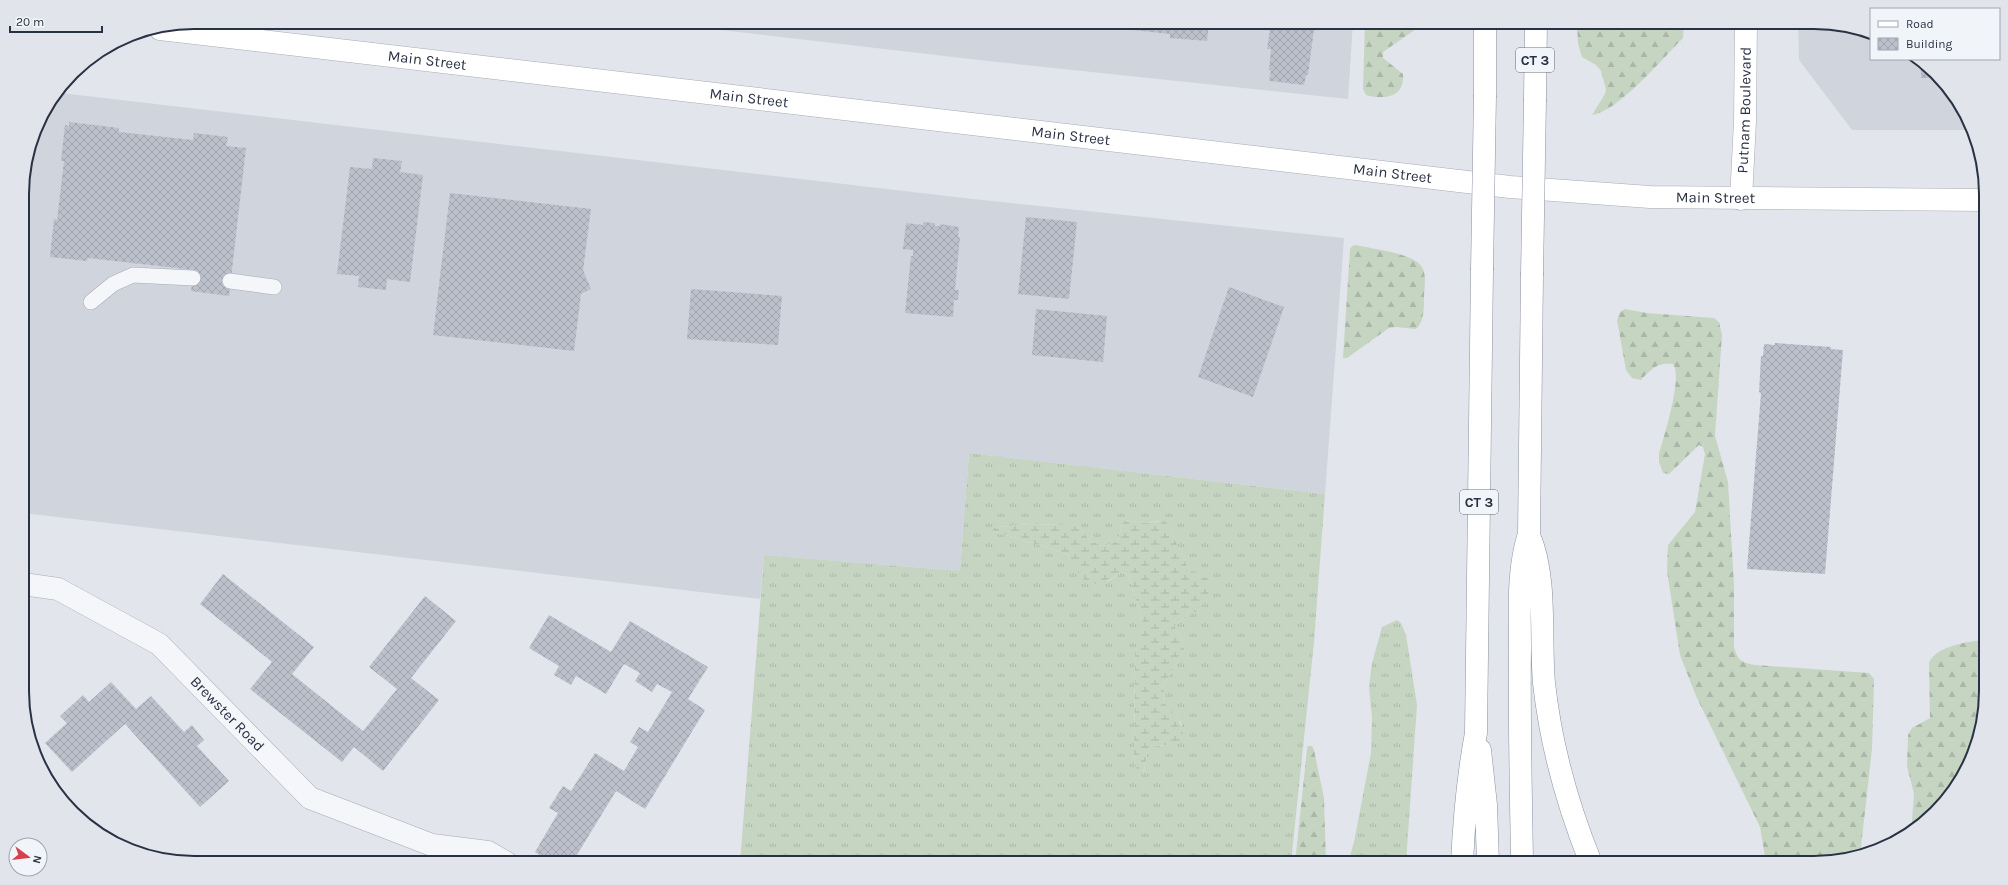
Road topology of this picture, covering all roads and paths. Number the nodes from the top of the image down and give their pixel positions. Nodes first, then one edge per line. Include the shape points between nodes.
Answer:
1 (1485, 29) edge
2 (1536, 29) edge
3 (1746, 29) edge
4 (171, 30) edge
5 (1742, 199) junction
6 (1979, 200) edge
7 (193, 278) dead end
8 (230, 281) dead end
9 (274, 287) dead end
10 (91, 302) dead end
11 (1529, 534) junction
12 (29, 585) edge
13 (1476, 733) junction
14 (434, 854) edge
15 (495, 856) edge
16 (1462, 856) edge
17 (1488, 856) edge
18 (1522, 856) edge
19 (1588, 856) edge

1 - 13 main road, CT 3, bridge
2 - 11 main road, CT 3, bridge
3 - 5 main road, Putnam Boulevard
4 - 5 main road, Main Street via 1456,182 1588,193
5 - 6 main road, Main Street
7 - 10 lane via 133,275 113,284
8 - 9 lane
11 - 18 main road via 1523,558 1520,594
11 - 19 main road via 1539,574 1544,672 1554,749 1568,801
12 - 14 street, Brewster Road via 58,589 159,644 310,798
13 - 16 main road via 1467,792
13 - 17 main road via 1482,766
14 - 15 street, Brewster Road via 488,852

